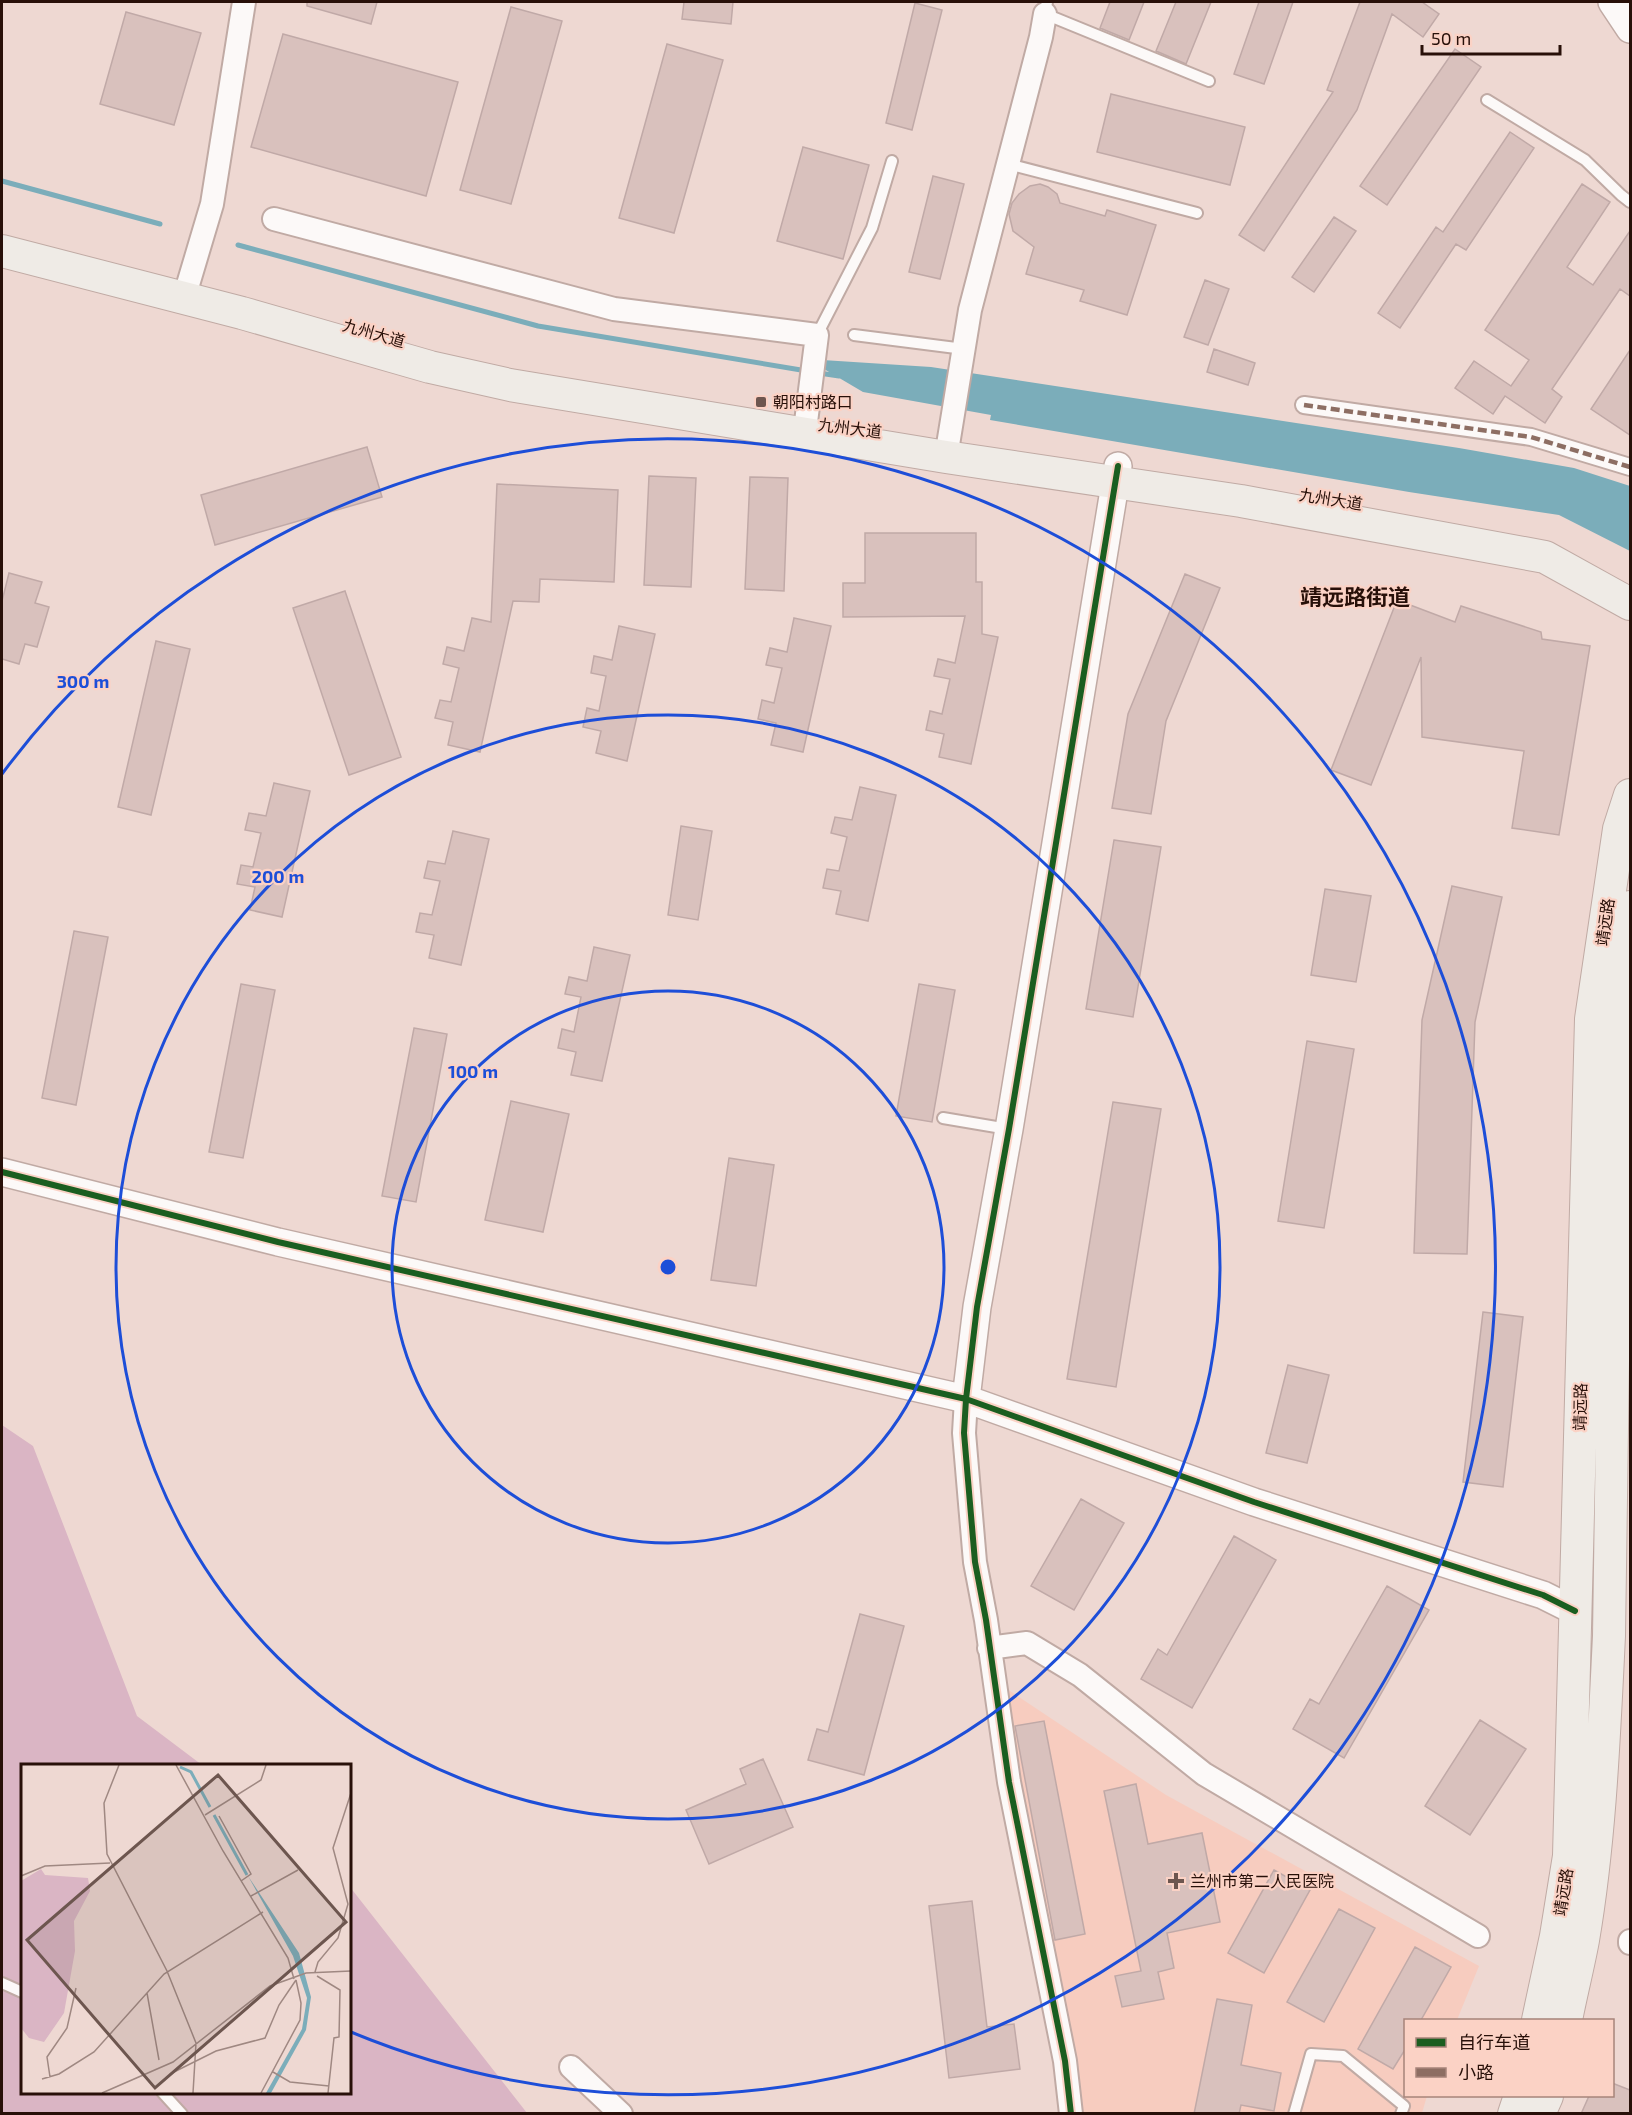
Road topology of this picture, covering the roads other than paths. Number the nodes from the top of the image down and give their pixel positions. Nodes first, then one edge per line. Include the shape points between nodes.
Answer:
1 (244, 2) edge
2 (1612, 2) edge
3 (1046, 8) edge
4 (1630, 29) edge
5 (1209, 81) dead end
6 (1487, 100) dead end
7 (892, 161) dead end
8 (1008, 164) junction
9 (1630, 202) edge
10 (1197, 213) dead end
11 (274, 219) dead end
12 (2, 232) edge
13 (2, 251) edge
14 (186, 290) junction
15 (817, 335) junction
16 (854, 335) dead end
17 (962, 359) junction
18 (1304, 405) dead end
19 (804, 428) junction
20 (949, 438) junction
21 (1630, 467) edge
22 (1117, 474) junction
23 (1630, 581) edge
24 (1630, 604) edge
25 (1630, 795) edge
26 (1630, 907) edge
27 (943, 1118) dead end
28 (1009, 1129) junction
29 (2, 1172) edge
30 (966, 1399) junction
31 (1575, 1611) junction
32 (1620, 1643) edge
33 (989, 1648) junction
34 (1478, 1936) dead end
35 (2, 1983) edge
36 (21, 1992) edge
37 (1538, 2019) edge
38 (1566, 2019) edge
39 (571, 2067) dead end
40 (164, 2094) edge
41 (1520, 2097) edge
42 (1547, 2097) edge
43 (182, 2114) edge
44 (621, 2114) edge
45 (1071, 2114) edge
46 (1294, 2114) edge
47 (1401, 2114) edge
48 (1514, 2114) edge
49 (1539, 2114) edge

1 - 14 street via 212,204
2 - 4 street
3 - 5 lane
3 - 8 street
6 - 9 lane via 1585,160
7 - 15 lane via 872,228
8 - 10 lane
8 - 17 street via 970,310
11 - 15 street via 614,309
12 - 14 main road, 九州大道
13 - 14 main road
14 - 19 main road, 九州大道 via 515,372
15 - 19 street
16 - 17 lane
17 - 20 street
18 - 21 street via 1531,437
19 - 20 main road, 九州大道
20 - 22 main road, 九州大道
22 - 23 main road, 九州大道 via 1458,519 1554,541
22 - 24 main road via 1545,557
22 - 28 street
25 - 31 main road, 靖远路 via 1619,829 1591,1019
26 - 32 main road, 靖远路 via 1618,1017
27 - 28 lane
28 - 30 street via 977,1307
29 - 30 street via 278,1242
30 - 31 street via 1254,1502 1543,1595
30 - 33 street via 963,1433 975,1562
31 - 32 main road
31 - 37 main road, 靖远路 via 1569,1857
32 - 38 main road, 靖远路 via 1583,1941
33 - 34 street via 1027,1643 1080,1675 1204,1774
33 - 45 street via 1009,1782 1065,2061
35 - 36 lane
39 - 44 street
40 - 43 lane
41 - 48 main road
42 - 49 main road
46 - 47 lane via 1311,2054 1343,2056 1404,2106

